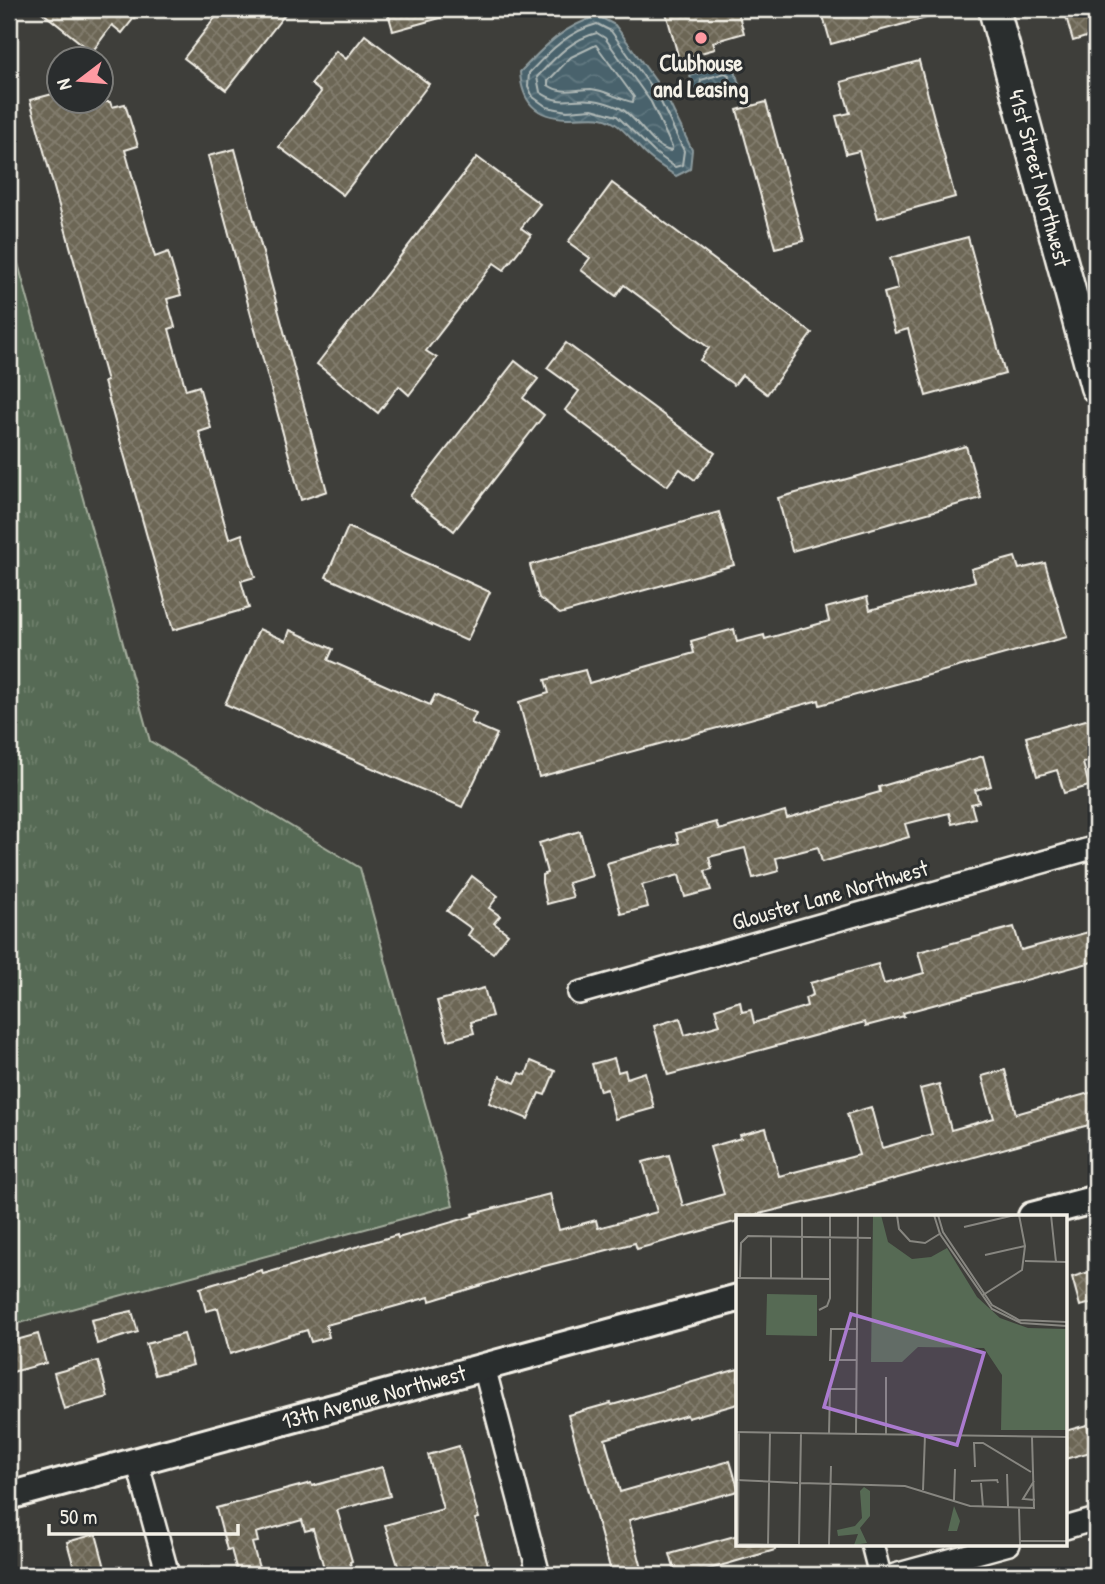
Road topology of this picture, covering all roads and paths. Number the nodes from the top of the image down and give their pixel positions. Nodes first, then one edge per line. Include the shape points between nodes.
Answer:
1 (994, 9) edge
2 (1096, 387) edge
3 (1096, 847) edge
4 (579, 993) dead end
5 (1096, 1199) edge
6 (1036, 1215) edge
7 (736, 1298) edge
8 (484, 1367) junction
9 (137, 1461) junction
10 (9, 1496) edge
11 (1096, 1520) edge
12 (1066, 1528) edge
13 (873, 1546) edge
14 (1002, 1546) edge
15 (168, 1575) edge
16 (539, 1575) edge
17 (880, 1575) edge
18 (895, 1575) edge

1 - 2 main road, 41st Street Northwest
3 - 4 street, Glouster Lane Northwest
5 - 6 street
7 - 8 street, 13th Avenue Northwest
8 - 9 street, 13th Avenue Northwest
8 - 16 street
9 - 10 street, 13th Avenue Northwest
9 - 15 street
11 - 12 street
13 - 17 street
14 - 18 street

